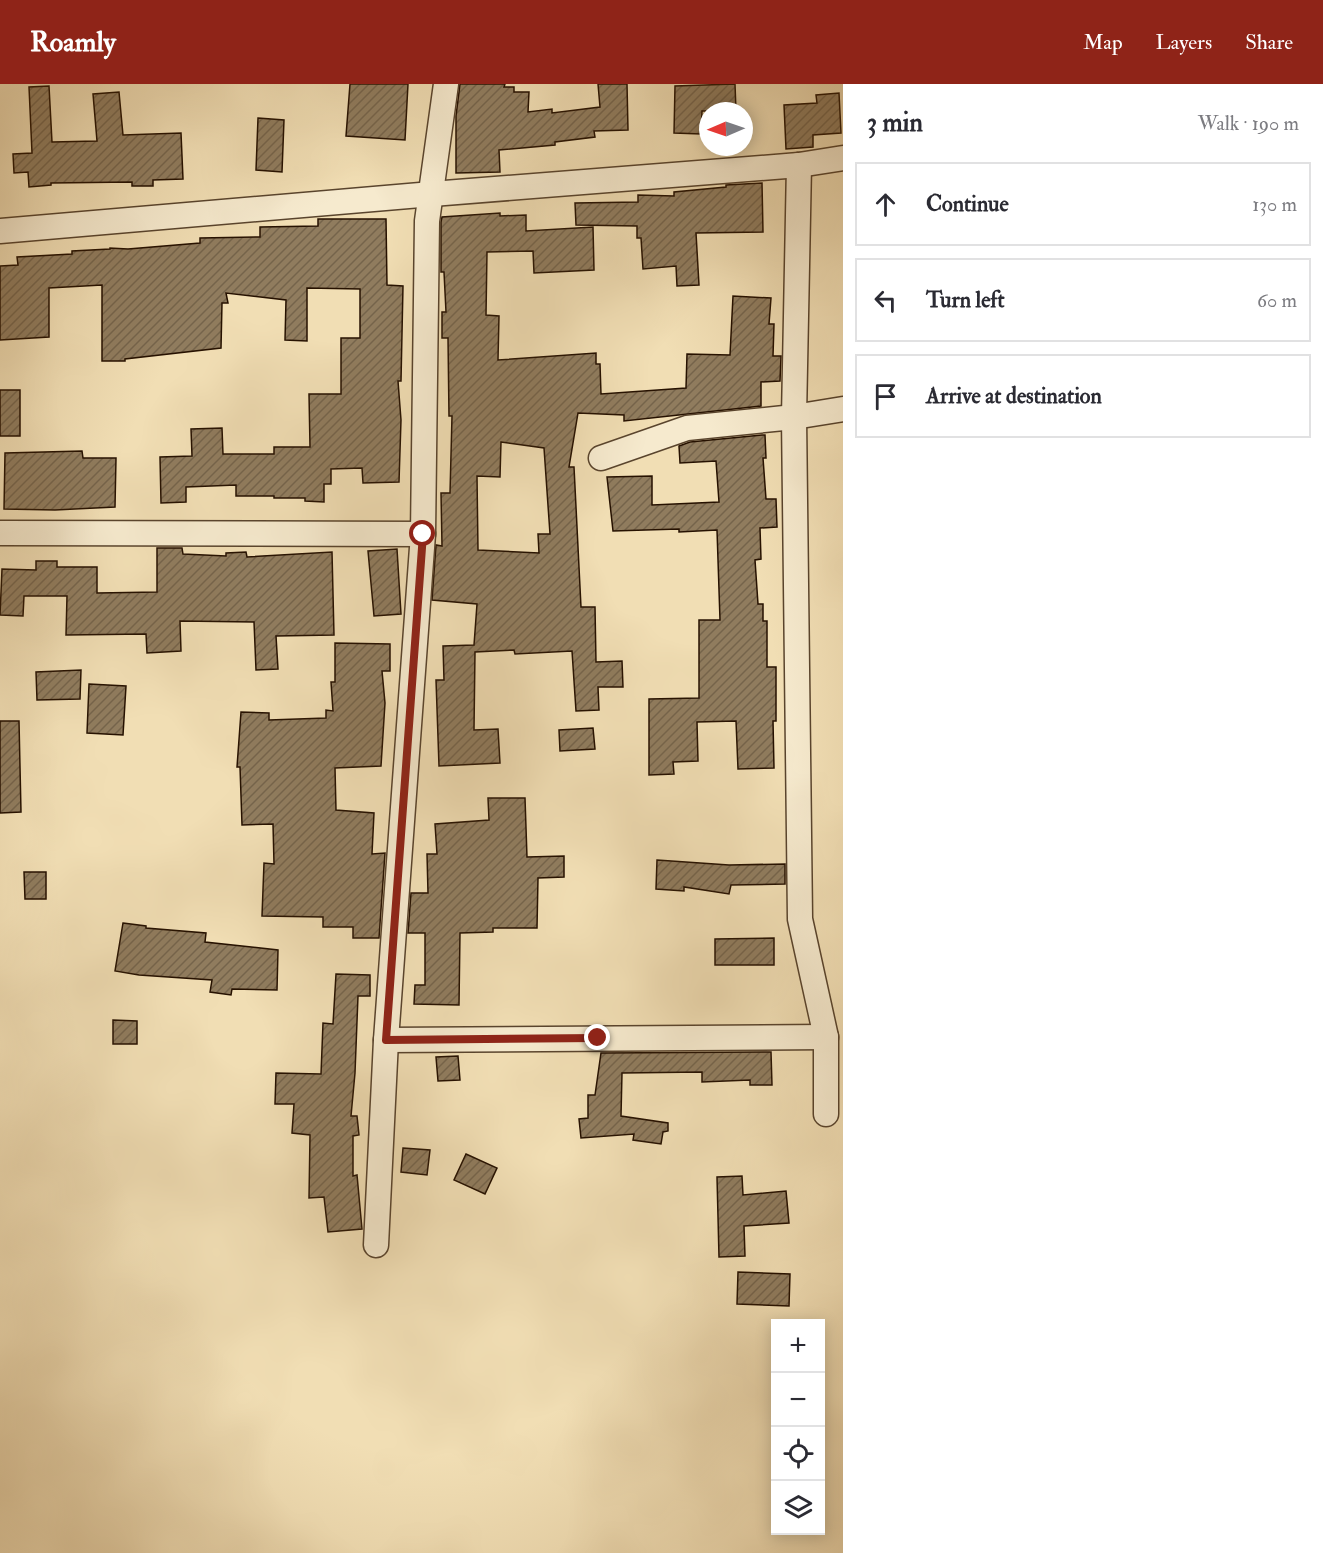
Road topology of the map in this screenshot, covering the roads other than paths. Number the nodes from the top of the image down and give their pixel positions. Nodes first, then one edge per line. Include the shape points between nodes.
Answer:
1 (446, 84) edge
2 (843, 158) edge
3 (800, 165) junction
4 (432, 194) junction
5 (0, 231) edge
6 (843, 409) edge
7 (794, 417) junction
8 (601, 458) dead end
9 (0, 532) edge
10 (423, 534) junction
11 (826, 1037) junction
12 (386, 1040) junction
13 (826, 1114) dead end
14 (376, 1245) dead end

1 - 4 street
2 - 3 street
3 - 4 street
3 - 7 street
4 - 5 street
4 - 10 street via 427,222
6 - 7 street
7 - 8 street via 687,428
7 - 11 street via 800,919
9 - 10 street
10 - 12 street
11 - 12 street
11 - 13 street
12 - 14 street

